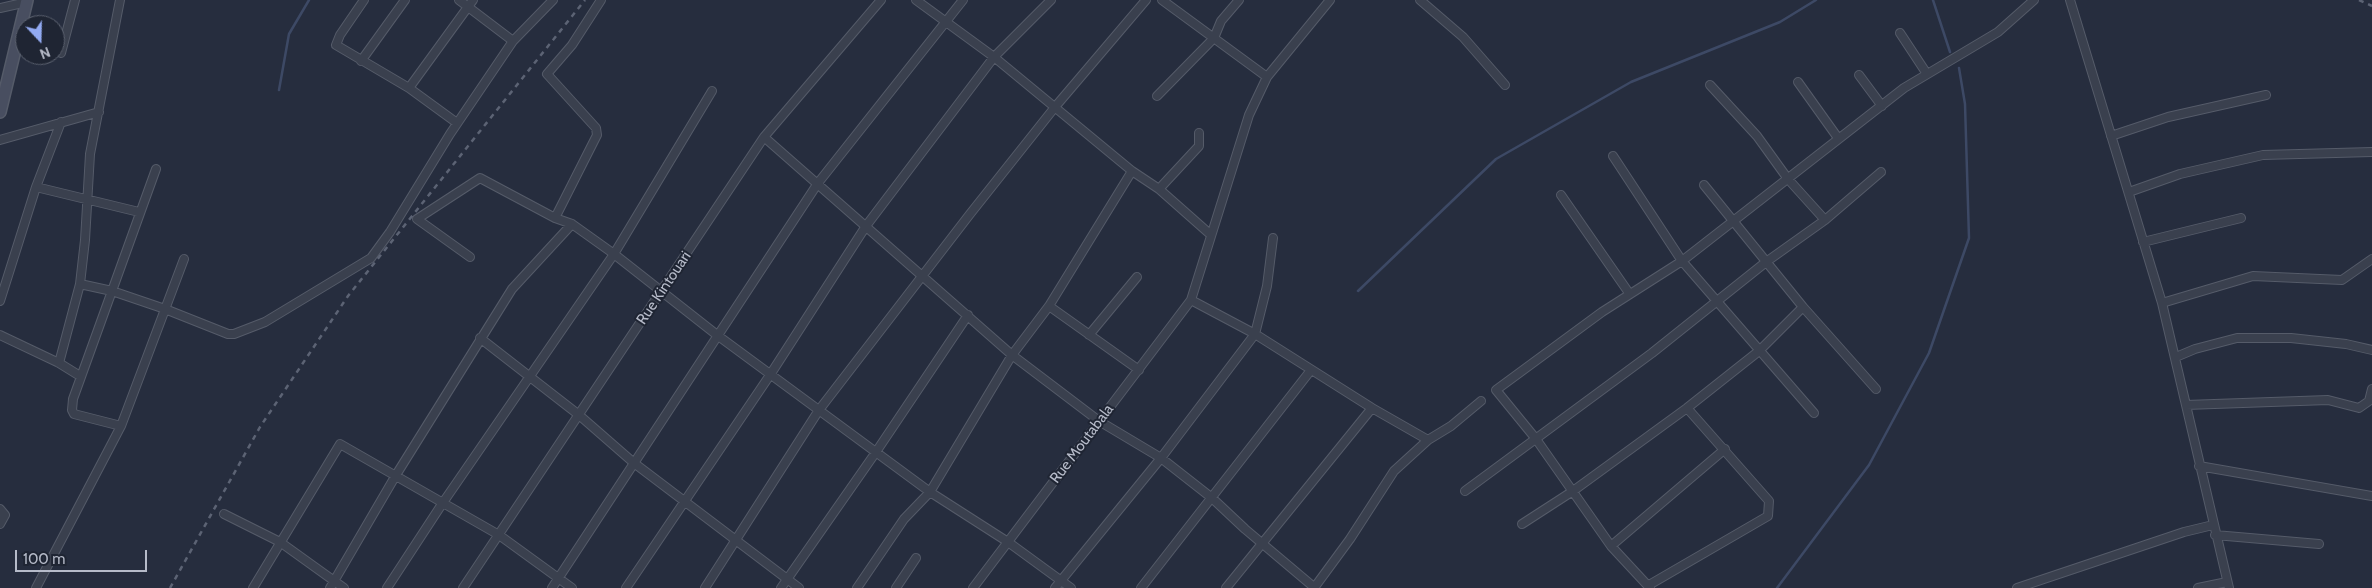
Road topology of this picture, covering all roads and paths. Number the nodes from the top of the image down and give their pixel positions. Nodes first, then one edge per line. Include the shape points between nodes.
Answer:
1 (75, 0) edge
2 (120, 0) edge
3 (364, 0) edge
4 (405, 0) edge
5 (459, 0) edge
6 (473, 0) edge
7 (553, 0) edge
8 (601, 0) edge
9 (881, 0) edge
10 (916, 0) edge
11 (963, 0) edge
12 (1051, 0) edge
13 (1146, 0) edge
14 (1162, 0) edge
15 (1239, 0) edge
16 (1330, 0) edge
17 (1420, 0) edge
18 (2034, 0) edge
19 (2070, 0) edge
20 (27, 1) edge
21 (0, 8) edge
22 (468, 8) junction
23 (945, 22) junction
24 (1900, 33) dead end
25 (65, 38) edge
26 (1214, 38) junction
27 (513, 41) junction
28 (994, 58) junction
29 (361, 61) junction
30 (1927, 74) junction
31 (1859, 75) dead end
32 (4, 77) edge
33 (1267, 77) junction
34 (1798, 82) dead end
35 (1505, 85) dead end
36 (1710, 85) dead end
37 (410, 88) junction
38 (712, 91) dead end
39 (2266, 95) dead end
40 (1157, 96) dead end
41 (1882, 106) junction
42 (1055, 107) junction
43 (0, 112) edge
44 (99, 112) junction
45 (61, 122) junction
46 (457, 123) junction
47 (1200, 133) dead end
48 (2112, 136) junction
49 (764, 138) junction
50 (1838, 138) junction
51 (0, 140) edge
52 (2372, 152) edge
53 (1613, 156) dead end
54 (156, 169) dead end
55 (1132, 171) junction
56 (1881, 172) dead end
57 (1788, 179) junction
58 (818, 183) junction
59 (1704, 185) dead end
60 (36, 187) junction
61 (1158, 190) junction
62 (2129, 192) junction
63 (1561, 195) dead end
64 (87, 200) junction
65 (139, 212) junction
66 (555, 218) junction
67 (2241, 218) dead end
68 (1825, 220) junction
69 (1734, 221) junction
70 (572, 224) junction
71 (866, 226) junction
72 (1211, 235) junction
73 (1273, 238) dead end
74 (2143, 242) junction
75 (614, 254) junction
76 (470, 257) dead end
77 (184, 259) dead end
78 (2372, 259) edge
79 (1682, 261) junction
80 (1766, 262) junction
81 (922, 275) junction
82 (1137, 277) dead end
83 (80, 284) junction
84 (112, 291) junction
85 (662, 291) junction
86 (1629, 294) junction
87 (1191, 300) junction
88 (0, 301) edge
89 (1717, 301) junction
90 (2162, 303) junction
91 (1049, 306) junction
92 (1803, 307) junction
93 (165, 309) junction
94 (968, 316) junction
95 (1255, 334) junction
96 (0, 335) edge
97 (717, 335) junction
98 (1089, 335) junction
99 (480, 338) junction
100 (2372, 350) edge
101 (1759, 351) junction
102 (1012, 355) junction
103 (2176, 357) junction
104 (59, 363) junction
105 (1139, 370) junction
106 (1311, 370) junction
107 (770, 375) junction
108 (80, 376) junction
109 (529, 378) junction
110 (1876, 389) dead end
111 (2372, 389) edge
112 (1482, 401) dead end
113 (2186, 406) junction
114 (1372, 408) junction
115 (1687, 408) junction
116 (818, 410) junction
117 (1814, 413) dead end
118 (579, 415) junction
119 (1099, 421) junction
120 (121, 426) junction
121 (1536, 439) junction
122 (1428, 440) junction
123 (1725, 449) junction
124 (876, 452) junction
125 (1161, 458) junction
126 (634, 462) junction
127 (2199, 466) junction
128 (396, 475) junction
129 (1465, 491) dead end
130 (1573, 491) junction
131 (930, 492) junction
132 (2372, 496) edge
133 (1212, 498) junction
134 (686, 501) junction
135 (442, 504) junction
136 (0, 509) edge
137 (224, 514) dead end
138 (0, 524) edge
139 (1522, 524) dead end
140 (2213, 525) junction
141 (499, 535) junction
142 (2215, 535) junction
143 (736, 539) junction
144 (280, 542) junction
145 (1008, 542) junction
146 (1263, 544) junction
147 (2319, 544) dead end
148 (1611, 546) junction
149 (916, 558) dead end
150 (787, 578) junction
151 (558, 579) junction
152 (335, 580) junction
153 (1061, 581) junction
154 (2228, 585) edge
155 (1650, 587) edge
156 (36, 588) edge
157 (253, 588) edge
158 (330, 588) edge
159 (344, 588) edge
160 (387, 588) edge
161 (463, 588) edge
162 (552, 588) edge
163 (572, 588) edge
164 (626, 588) edge
165 (705, 588) edge
166 (781, 588) edge
167 (799, 588) edge
168 (858, 588) edge
169 (896, 588) edge
170 (973, 588) edge
171 (1055, 588) edge
172 (1071, 588) edge
173 (1141, 588) edge
174 (1226, 588) edge
175 (1315, 588) edge
176 (2017, 588) edge
177 (2198, 588) edge

1 - 25 street
2 - 44 street
3 - 29 street via 336,46
4 - 29 street
5 - 22 street
6 - 22 street
7 - 27 street
8 - 66 street via 572,45 548,74 596,128 597,135
9 - 49 street, Rue Kintouari
10 - 23 street
11 - 23 street
12 - 28 street
13 - 42 street
14 - 26 street
15 - 26 street via 1221,21
16 - 33 street, Rue Moutabala
17 - 35 street via 1463,37
18 - 30 street via 1998,32
19 - 48 street
20 - 21 street
20 - 32 street
22 - 27 street
22 - 37 street
23 - 28 street
23 - 58 street
24 - 30 street
26 - 33 street
26 - 40 street
27 - 46 street
28 - 42 street
28 - 71 street
29 - 37 street
30 - 41 street
31 - 41 street
32 - 43 street
33 - 72 street, Rue Moutabala via 1249,115
34 - 50 street
36 - 57 street via 1757,136
37 - 46 street
38 - 75 street
39 - 48 street via 2168,117
41 - 50 street
42 - 55 street
42 - 81 street
44 - 45 street
44 - 64 street via 90,154
45 - 51 street
45 - 60 street
46 - 93 street via 371,258 265,322 234,334
47 - 61 street via 1199,146
48 - 62 street
49 - 58 street
49 - 85 street, Rue Kintouari
50 - 57 street
52 - 62 street via 2263,155 2180,174
53 - 79 street
54 - 65 street
55 - 61 street
55 - 91 street
56 - 68 street
57 - 68 street
57 - 69 street
58 - 71 street
58 - 97 street
59 - 69 street
60 - 64 street
60 - 88 street
61 - 72 street
62 - 74 street
63 - 86 street
64 - 65 street
64 - 83 street
65 - 84 street
66 - 70 street
66 - 76 street via 480,178 417,219
67 - 74 street
68 - 80 street
69 - 79 street
69 - 80 street
70 - 75 street
70 - 99 street via 512,288
71 - 81 street
71 - 107 street
72 - 87 street, Rue Moutabala
73 - 95 street via 1267,286
74 - 90 street
75 - 85 street
75 - 109 street
77 - 93 street
78 - 90 street via 2342,280 2252,276
79 - 86 street
79 - 89 street
80 - 89 street
80 - 92 street
81 - 94 street
81 - 116 street
82 - 98 street
83 - 84 street
83 - 104 street
84 - 93 street
84 - 108 street
85 - 97 street
85 - 118 street, Rue Kintouari
86 - 121 street via 1496,390
87 - 95 street
87 - 105 street, Rue Moutabala
89 - 101 street
89 - 121 street
90 - 103 street
91 - 98 street
91 - 102 street
92 - 101 street
92 - 110 street
93 - 120 street
94 - 102 street
94 - 124 street
95 - 106 street
95 - 125 street
96 - 104 street
97 - 107 street
97 - 126 street
98 - 105 street
99 - 109 street
99 - 128 street
100 - 103 street via 2291,338 2238,338 2195,348
101 - 115 street
101 - 117 street
102 - 119 street
102 - 131 street
103 - 113 street
104 - 108 street
105 - 119 street, Rue Moutabala
106 - 114 street
106 - 133 street
107 - 116 street
107 - 134 street
108 - 120 street via 73,399 74,414
109 - 118 street
109 - 135 street
111 - 113 street via 2370,401 2359,408 2328,400
112 - 122 street
113 - 127 street
114 - 122 street
114 - 146 street
115 - 123 street
115 - 130 street
116 - 124 street
116 - 143 street
118 - 126 street
118 - 141 street, Rue Kintouari
119 - 125 street
119 - 145 street, Rue Moutabala
120 - 156 street
121 - 129 street
121 - 130 street
122 - 175 street via 1394,471
123 - 148 street
123 - 155 street via 1769,501 1768,516
124 - 131 street
124 - 150 street
125 - 133 street
125 - 153 street
126 - 134 street
126 - 151 street
127 - 132 street
127 - 140 street
128 - 135 street
128 - 144 street via 340,444
128 - 152 street
130 - 139 street
130 - 148 street
131 - 145 street
131 - 168 street via 904,519
133 - 146 street
133 - 173 street
134 - 143 street
134 - 164 street
135 - 141 street
135 - 160 street
136 - 138 street via 4,515
137 - 144 street
140 - 142 street
140 - 176 street
141 - 151 street
141 - 161 street, Rue Kintouari
142 - 147 street
142 - 154 street
143 - 150 street
143 - 165 street
144 - 152 street
144 - 157 street
145 - 153 street
145 - 170 street, Rue Moutabala
146 - 174 street
146 - 175 street
148 - 155 street
149 - 169 street
150 - 166 street
150 - 167 street
151 - 162 street
151 - 163 street
152 - 158 street
152 - 159 street
153 - 171 street
153 - 172 street
154 - 177 street

